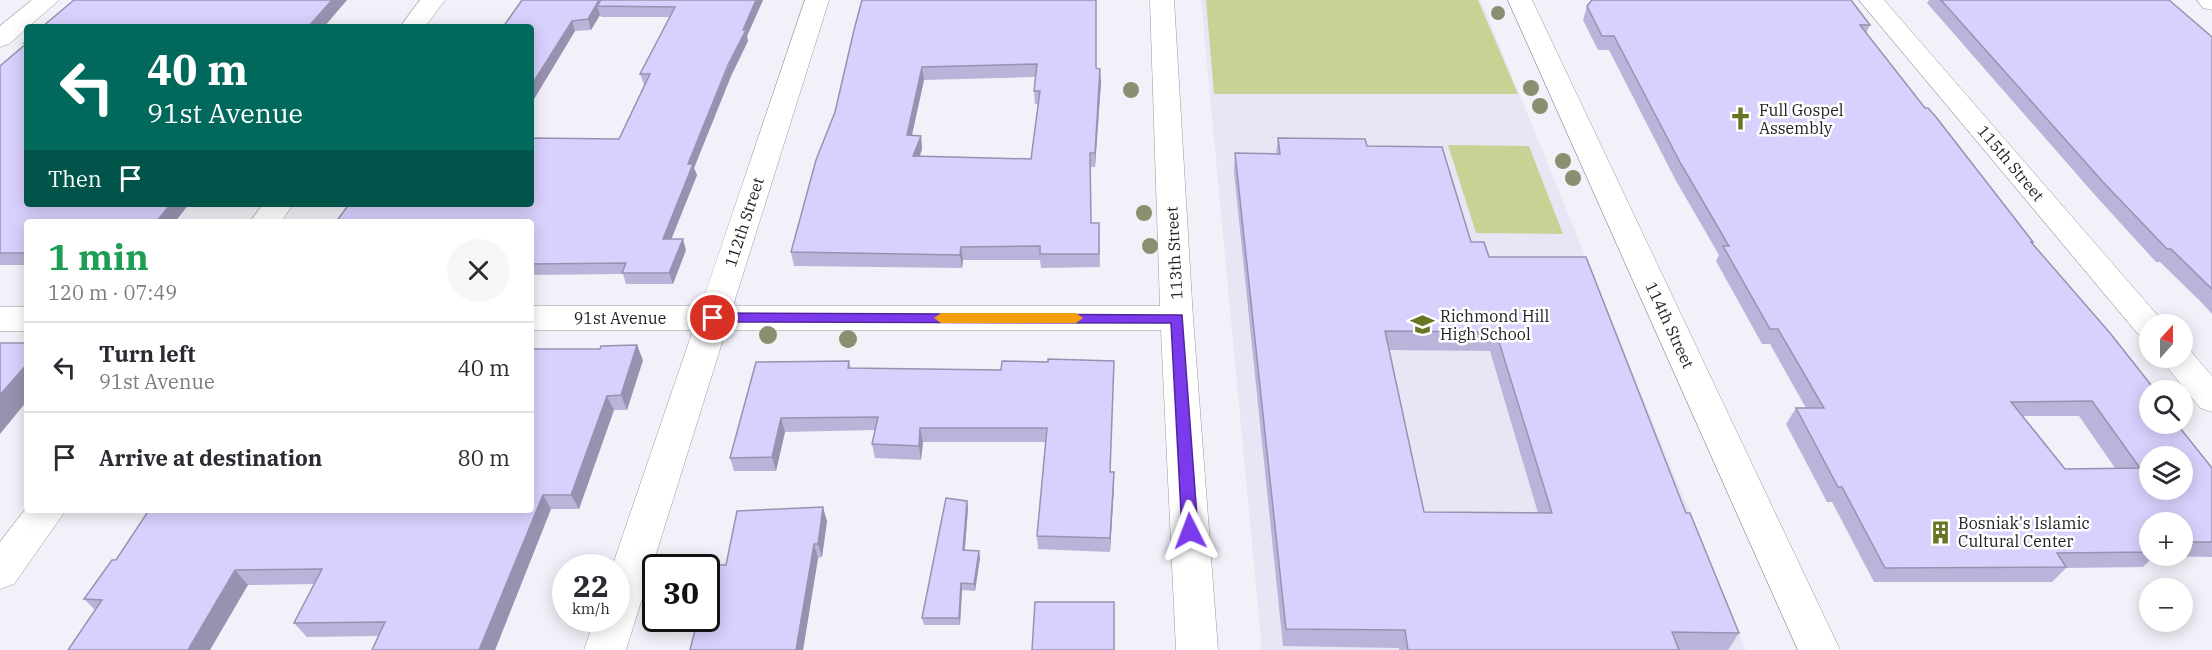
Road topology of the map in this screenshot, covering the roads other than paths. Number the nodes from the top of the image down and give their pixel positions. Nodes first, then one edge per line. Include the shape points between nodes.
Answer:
1 (47, 0) edge
2 (433, 0) edge
3 (817, 0) edge
4 (1162, 0) edge
5 (1520, 0) edge
6 (1872, 0) edge
7 (414, 24) edge
8 (0, 39) edge
9 (2140, 314) edge
10 (534, 318) edge
11 (713, 318) junction
12 (1177, 318) junction
13 (0, 319) edge
14 (24, 319) edge
15 (2185, 368) edge
16 (2212, 399) edge
17 (45, 513) edge
18 (0, 572) edge
19 (630, 573) edge
20 (611, 632) edge
21 (605, 650) edge
22 (1197, 650) edge
23 (1819, 650) edge

1 - 8 street
2 - 7 street
3 - 11 street, 112th Street
4 - 12 street, 113th Street
5 - 23 street, 114th Street
6 - 9 street, 115th Street
10 - 11 street, 91st Avenue
11 - 12 street, 91st Avenue
11 - 19 street, 112th Street
12 - 22 street, 113th Street
13 - 14 street
15 - 16 street
17 - 18 street
20 - 21 street, 112th Street

